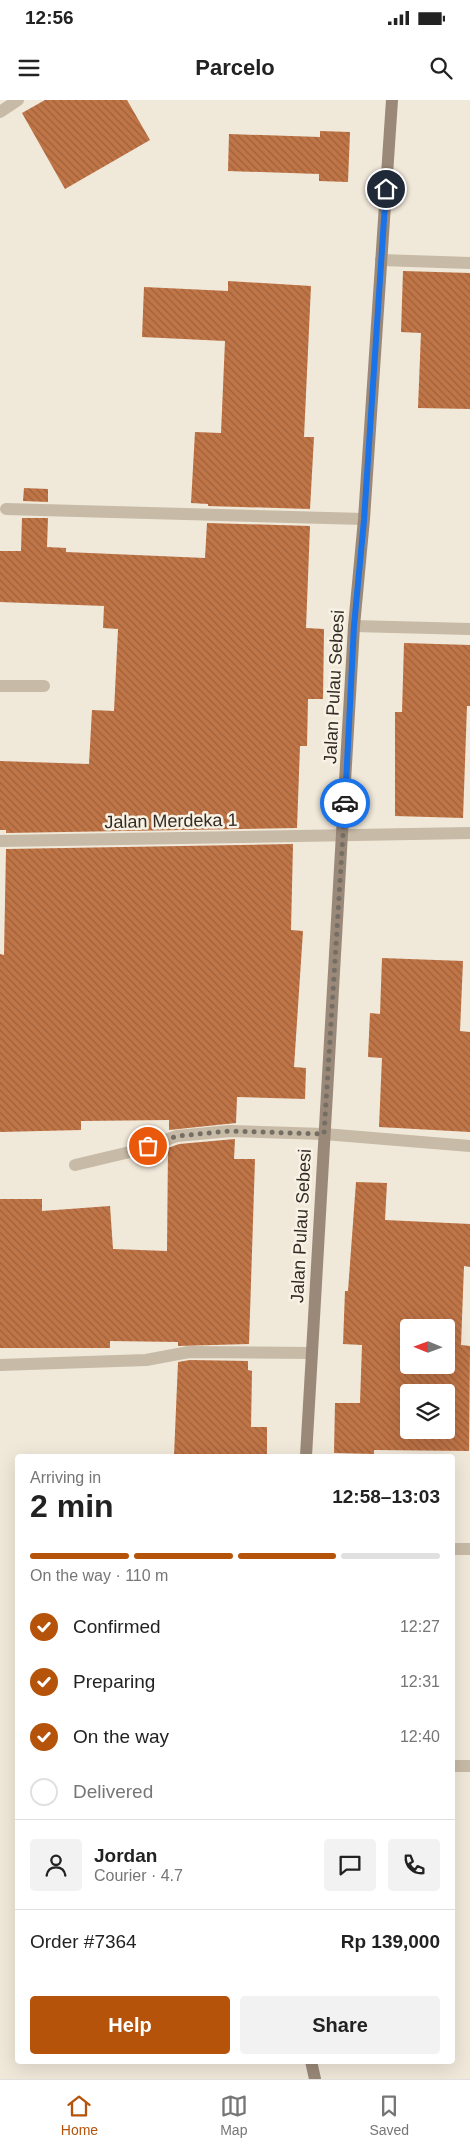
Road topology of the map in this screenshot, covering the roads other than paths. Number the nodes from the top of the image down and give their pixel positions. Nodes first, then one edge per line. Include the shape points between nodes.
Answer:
1 (18, 100) edge
2 (392, 100) edge
3 (0, 112) edge
4 (381, 260) junction
5 (470, 262) edge
6 (6, 509) dead end
7 (364, 520) junction
8 (354, 626) junction
9 (470, 629) edge
10 (0, 686) edge
11 (44, 686) dead end
12 (470, 833) edge
13 (343, 836) junction
14 (0, 842) edge
15 (324, 1134) junction
16 (470, 1146) edge
17 (75, 1165) dead end
18 (312, 1353) junction
19 (0, 1365) edge
20 (306, 1454) edge
21 (455, 1549) edge
22 (470, 1550) edge
23 (455, 1766) edge
24 (470, 1766) edge
25 (312, 2064) edge
26 (315, 2079) edge

1 - 3 street
2 - 4 street, Jalan Pulau Sebesi
4 - 5 street
4 - 7 street, Jalan Pulau Sebesi
6 - 7 street
7 - 8 street, Jalan Pulau Sebesi
8 - 9 street
8 - 13 street, Jalan Pulau Sebesi
10 - 11 street
12 - 13 street, Jalan Merdeka 1
13 - 14 street, Jalan Merdeka 1
13 - 15 street, Jalan Pulau Sebesi
15 - 16 street
15 - 17 street via 230,1131 177,1136 134,1151
15 - 18 street, Jalan Pulau Sebesi
18 - 19 street via 189,1352 146,1360
18 - 20 street, Jalan Pulau Sebesi
21 - 22 street
23 - 24 street
25 - 26 street

